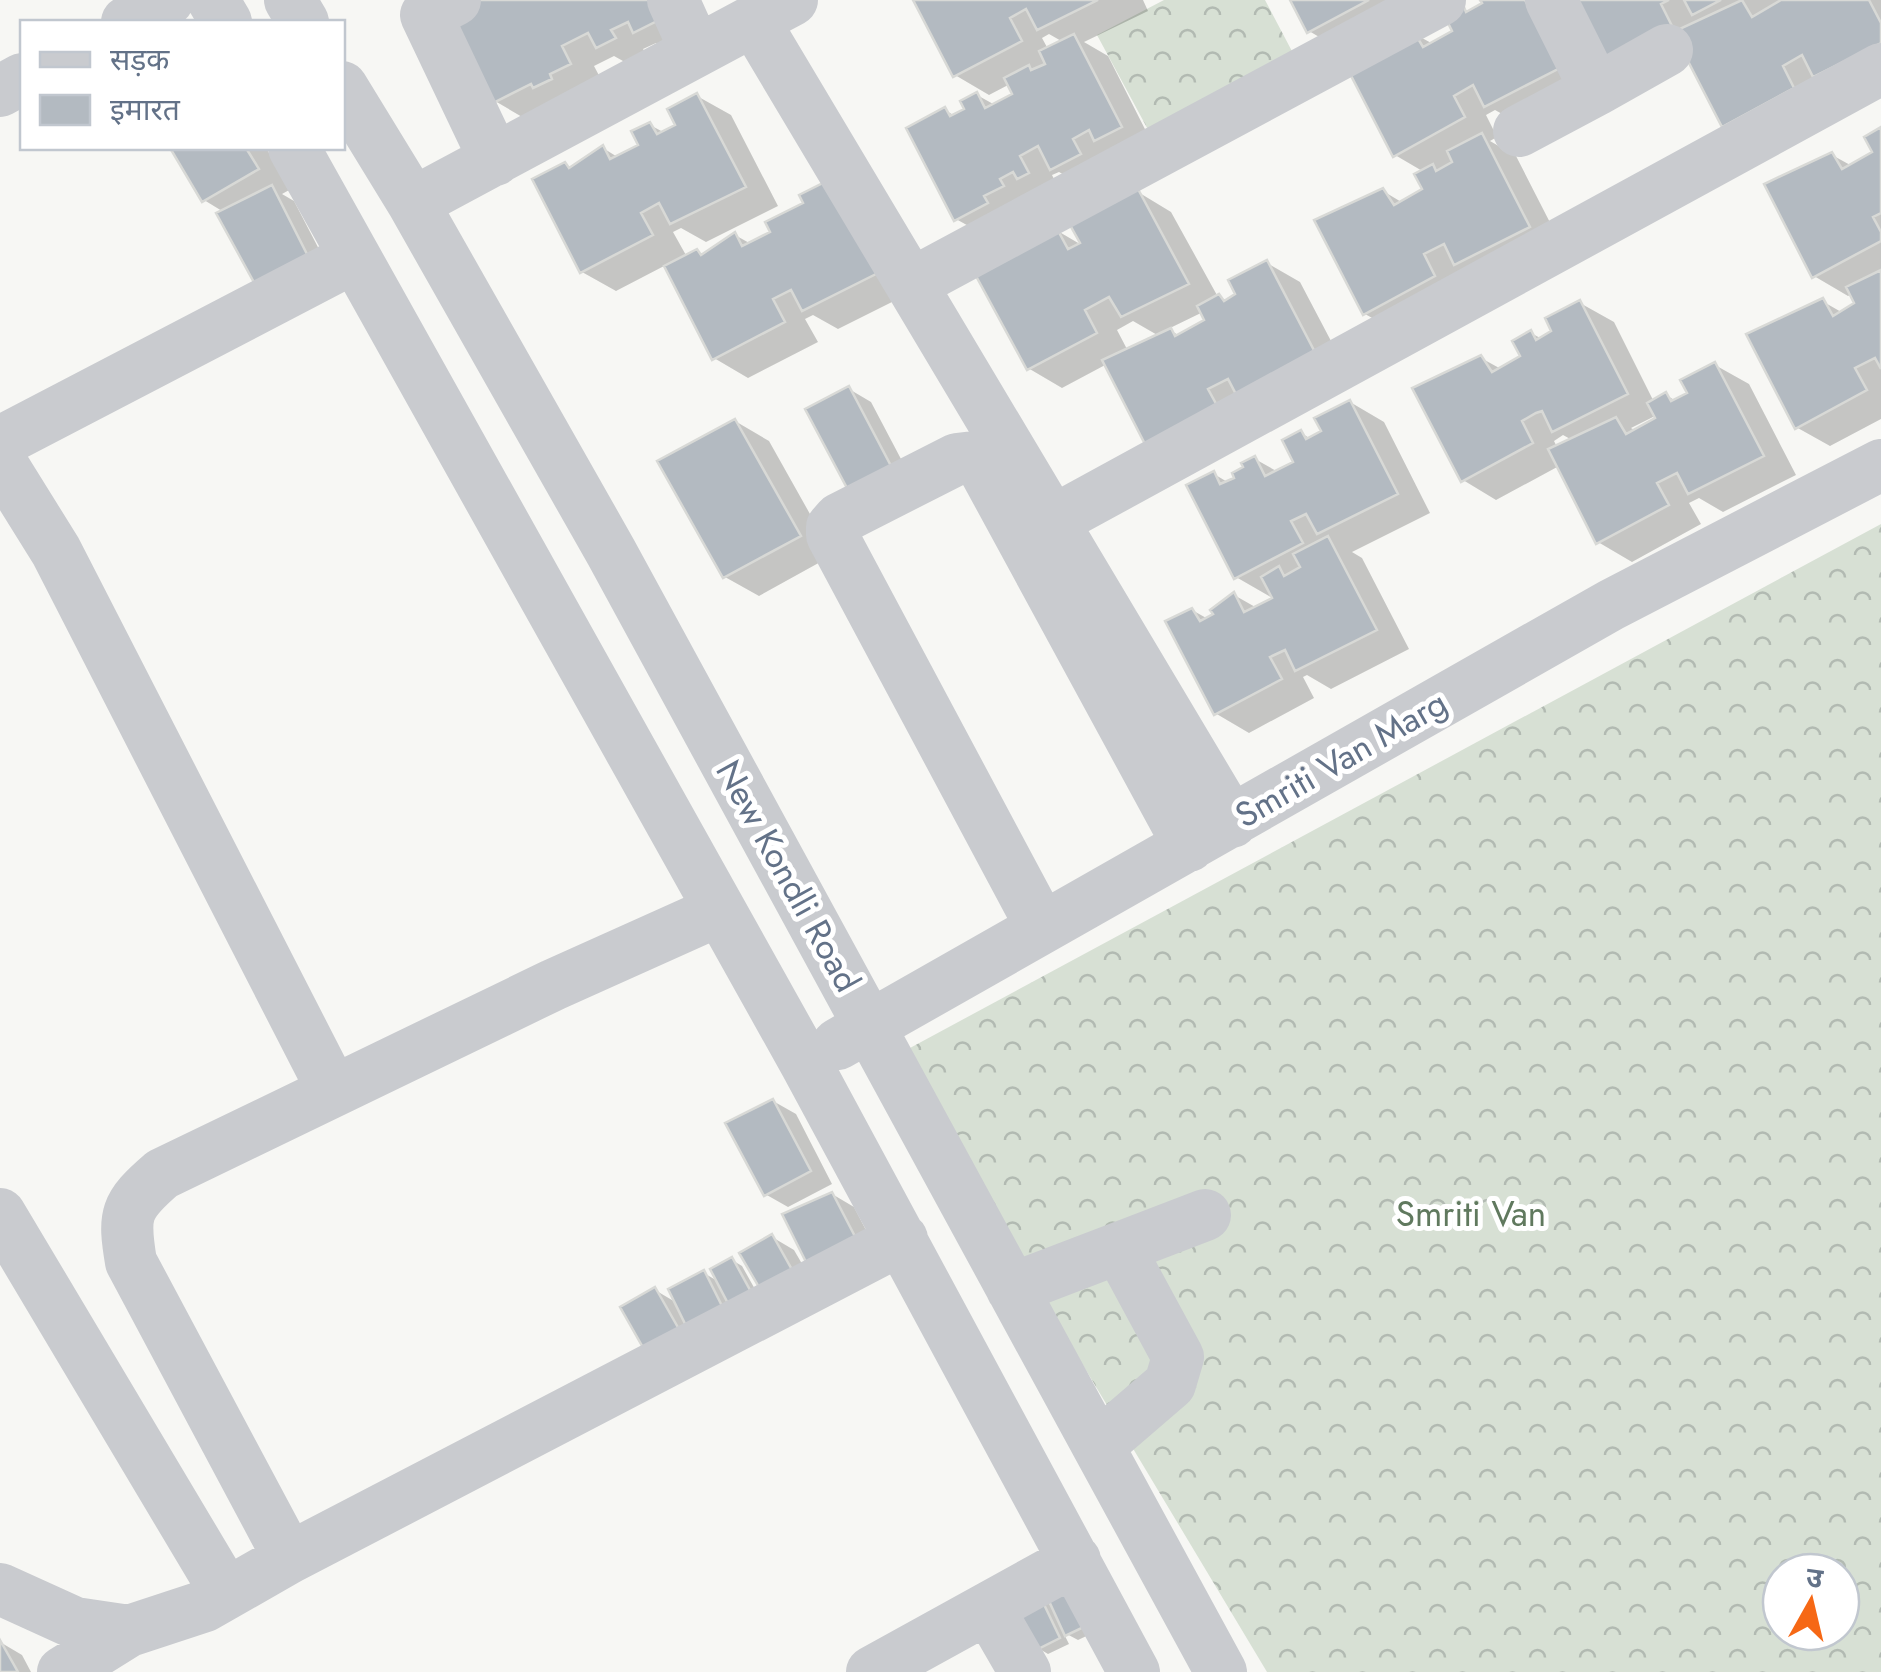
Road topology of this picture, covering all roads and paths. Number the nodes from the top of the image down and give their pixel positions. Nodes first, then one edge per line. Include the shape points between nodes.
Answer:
1 (168, 0) edge
2 (455, 0) edge
3 (672, 0) edge
4 (1440, 0) edge
5 (1551, 0) edge
6 (773, 10) edge
7 (131, 20) edge
8 (1667, 50) dead end
9 (696, 51) junction
10 (1881, 69) edge
11 (1596, 90) junction
12 (345, 92) edge
13 (1519, 131) dead end
14 (295, 150) edge
15 (495, 160) junction
16 (413, 203) junction
17 (355, 257) junction
18 (911, 284) junction
19 (0, 442) edge
20 (0, 461) edge
21 (1881, 464) edge
22 (1053, 521) junction
23 (1210, 834) junction
24 (720, 910) junction
25 (1042, 928) junction
26 (869, 1025) junction
27 (806, 1064) junction
28 (333, 1091) junction
29 (0, 1214) edge
30 (1205, 1215) dead end
31 (902, 1239) junction
32 (1119, 1248) junction
33 (1012, 1289) junction
34 (1098, 1446) junction
35 (289, 1558) junction
36 (1075, 1560) junction
37 (0, 1589) edge
38 (226, 1593) junction
39 (988, 1608) junction
40 (129, 1631) junction
41 (62, 1672) edge
42 (872, 1672) edge
43 (1024, 1672) edge
44 (1134, 1672) edge
45 (1221, 1672) edge

1 - 7 street
2 - 15 street via 426,15
3 - 9 street
4 - 18 street
5 - 11 street
6 - 9 street
6 - 18 street
8 - 11 street
9 - 15 street
10 - 22 street
11 - 13 street
12 - 16 street, New Kondli Road
14 - 17 street
15 - 16 street
16 - 26 street, New Kondli Road
17 - 19 street
17 - 24 street
18 - 22 street
20 - 28 street via 56,552
21 - 23 street, Smriti Van Marg via 1612,606
22 - 23 street
23 - 25 street, Smriti Van Marg
23 - 25 street via 974,457 957,459 839,519 832,534
24 - 27 street
24 - 28 street
25 - 26 street, Smriti Van Marg
26 - 27 street, Smriti Van Marg
26 - 33 street, New Kondli Road
27 - 31 street
28 - 35 street via 162,1174 132,1200 126,1231 130,1262
29 - 38 street
30 - 32 street
31 - 35 street
31 - 36 street
32 - 33 street
32 - 34 street via 1178,1357 1170,1384
33 - 34 street, New Kondli Road
34 - 45 street, New Kondli Road
35 - 38 street
36 - 39 street
36 - 44 street
37 - 40 street via 75,1624
38 - 40 street
39 - 42 street
39 - 43 street
40 - 41 street

